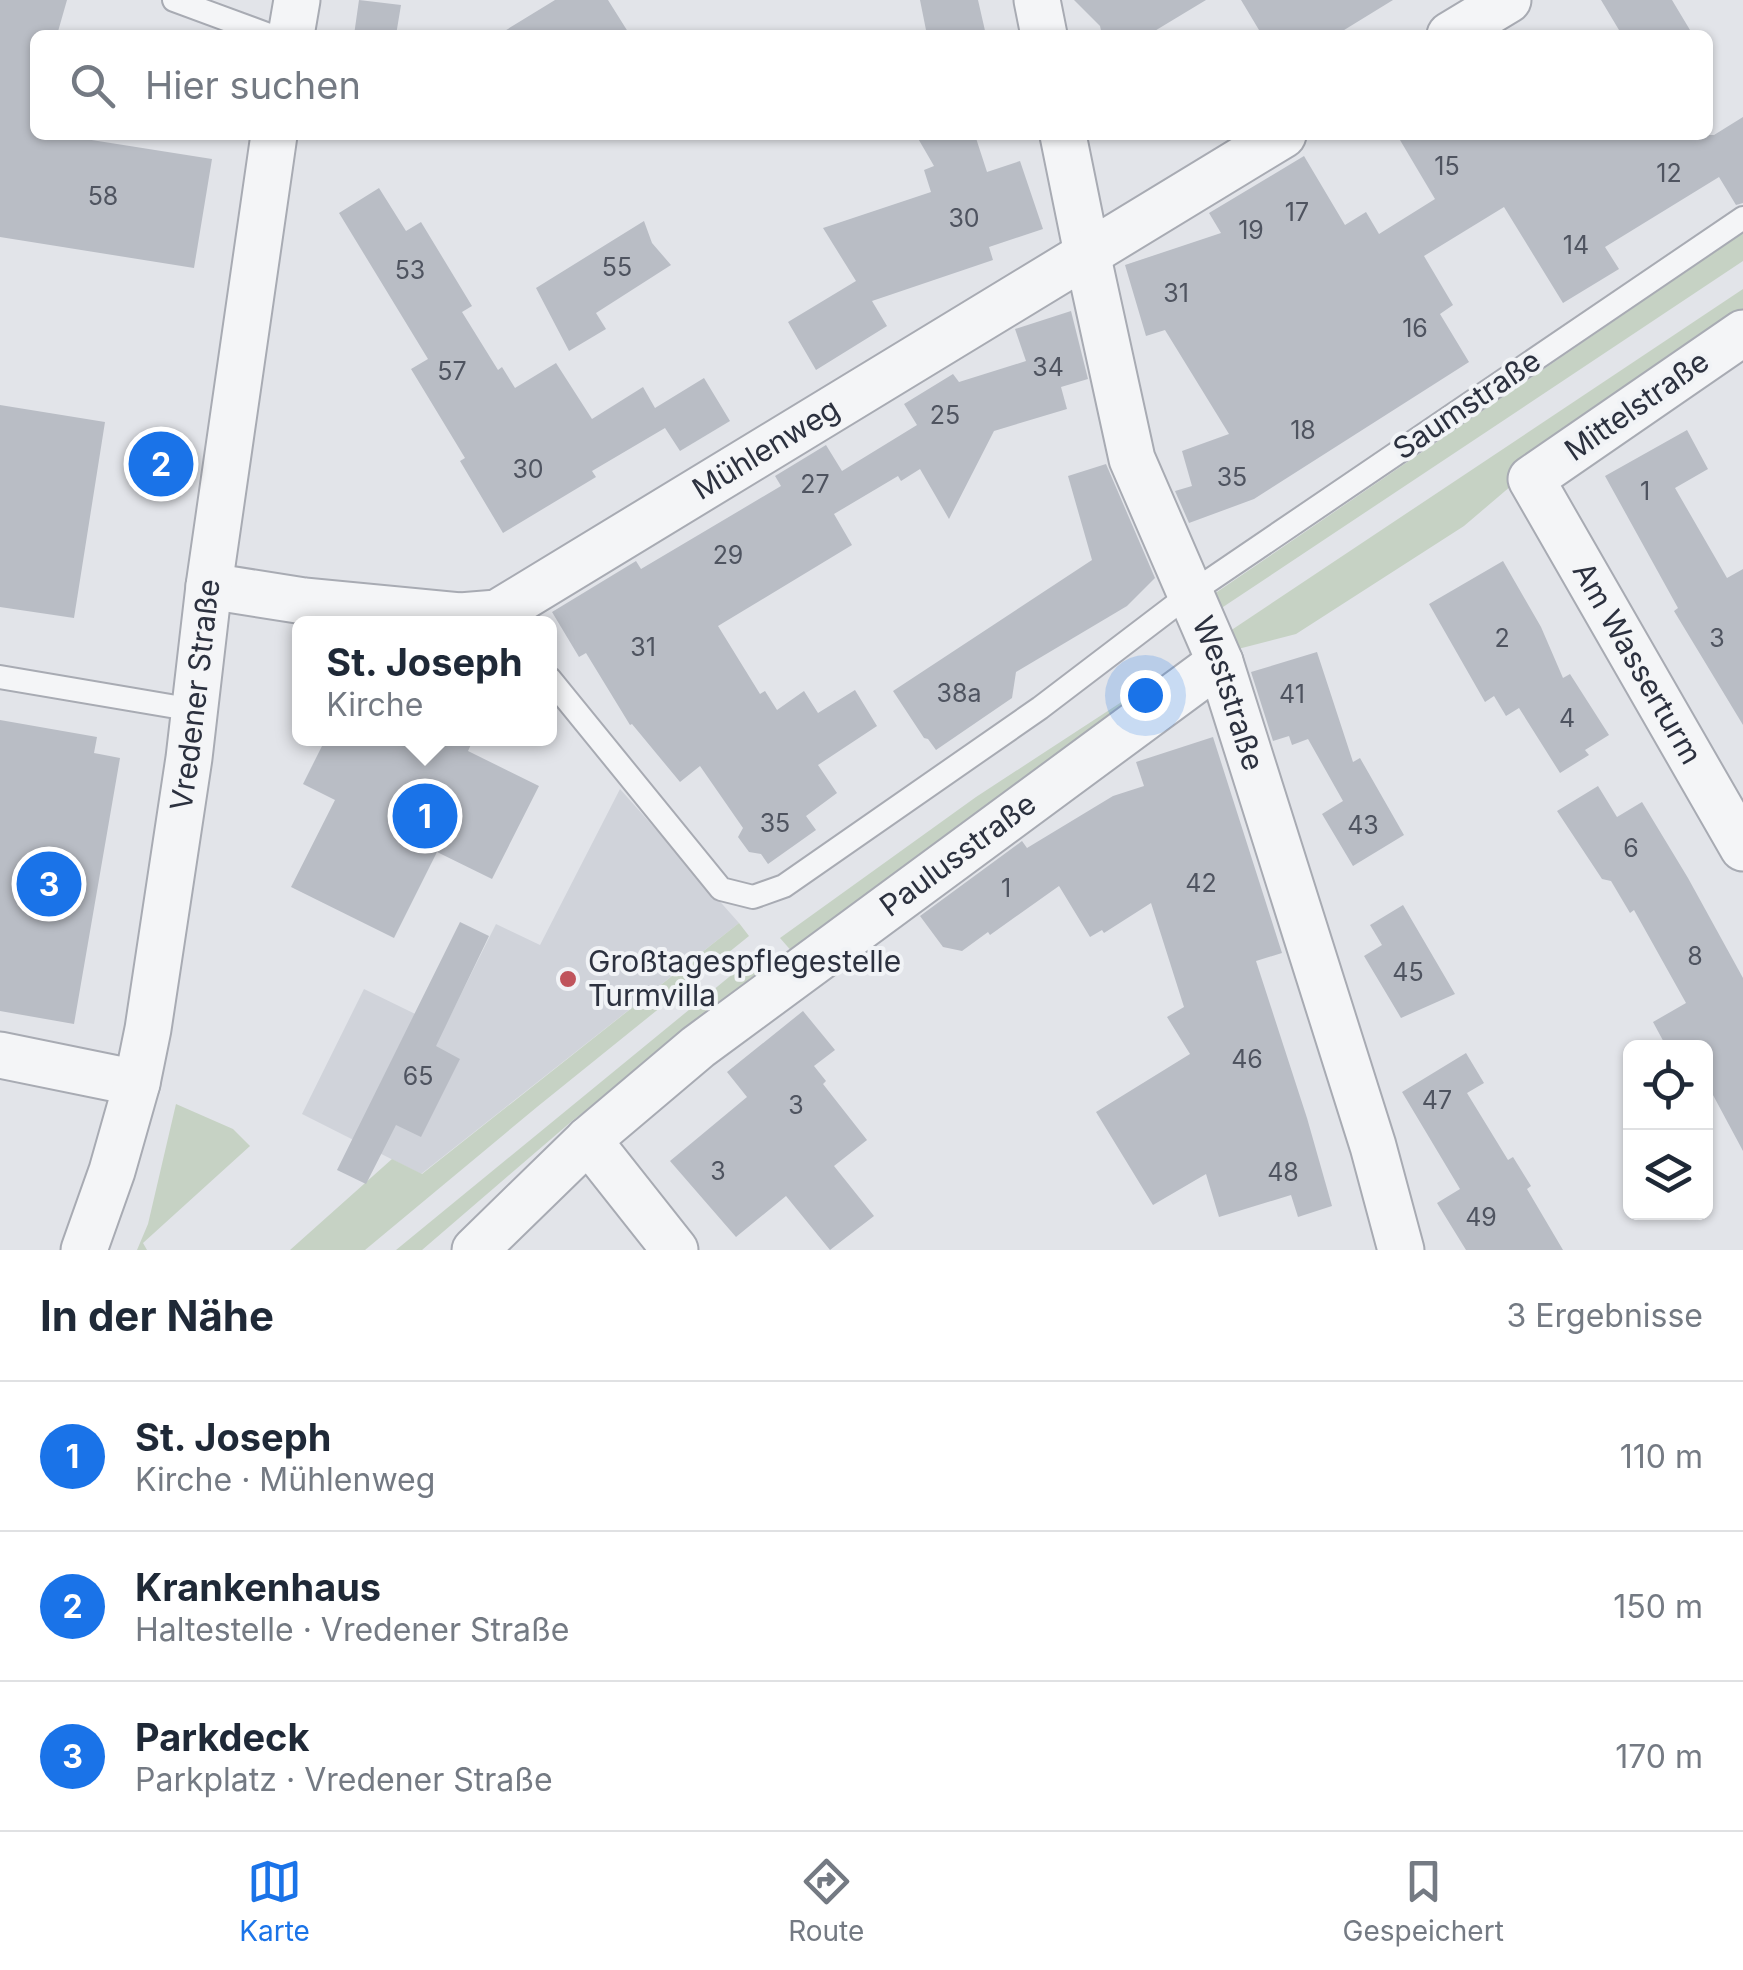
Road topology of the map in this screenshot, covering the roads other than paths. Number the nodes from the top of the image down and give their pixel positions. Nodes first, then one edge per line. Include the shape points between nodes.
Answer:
1 (174, 0) edge
2 (297, 0) edge
3 (1037, 0) edge
4 (1508, 0) edge
5 (255, 30) edge
6 (292, 30) edge
7 (1043, 30) edge
8 (1458, 30) edge
9 (273, 140) edge
10 (1065, 140) edge
11 (1276, 140) edge
12 (1743, 218) edge
13 (1086, 253) junction
14 (1743, 333) edge
15 (1531, 479) joint
16 (210, 586) junction
17 (1191, 593) junction
18 (460, 616) edge
19 (504, 616) edge
20 (1220, 662) junction
21 (0, 677) edge
22 (557, 688) edge
23 (194, 710) junction
24 (1743, 848) edge
25 (0, 1055) edge
26 (137, 1083) junction
27 (588, 1140) junction
28 (84, 1250) edge
29 (475, 1250) edge
30 (675, 1250) edge
31 (1401, 1250) edge

1 - 5 lane
2 - 6 street
3 - 7 street
4 - 8 street
9 - 16 street, Vredener Straße
10 - 13 street, Weststraße
11 - 13 street, Mühlenweg
12 - 17 lane, Saumstraße
13 - 17 street, Weststraße via 1132,459
13 - 19 street, Mühlenweg
14 - 15 street, Mittelstraße
15 - 24 street, Am Wasserturm
16 - 18 street, Mühlenweg
16 - 23 street, Vredener Straße
17 - 20 street, Weststraße
17 - 22 lane, Saumstraße via 1040,708 784,886 752,897 721,889
20 - 27 street, Paulusstraße via 698,1048
20 - 31 street, Weststraße
21 - 23 lane
23 - 26 street, Vredener Straße
25 - 26 street
26 - 28 street, Vredener Straße
27 - 29 street, Paulusstraße
27 - 30 street

